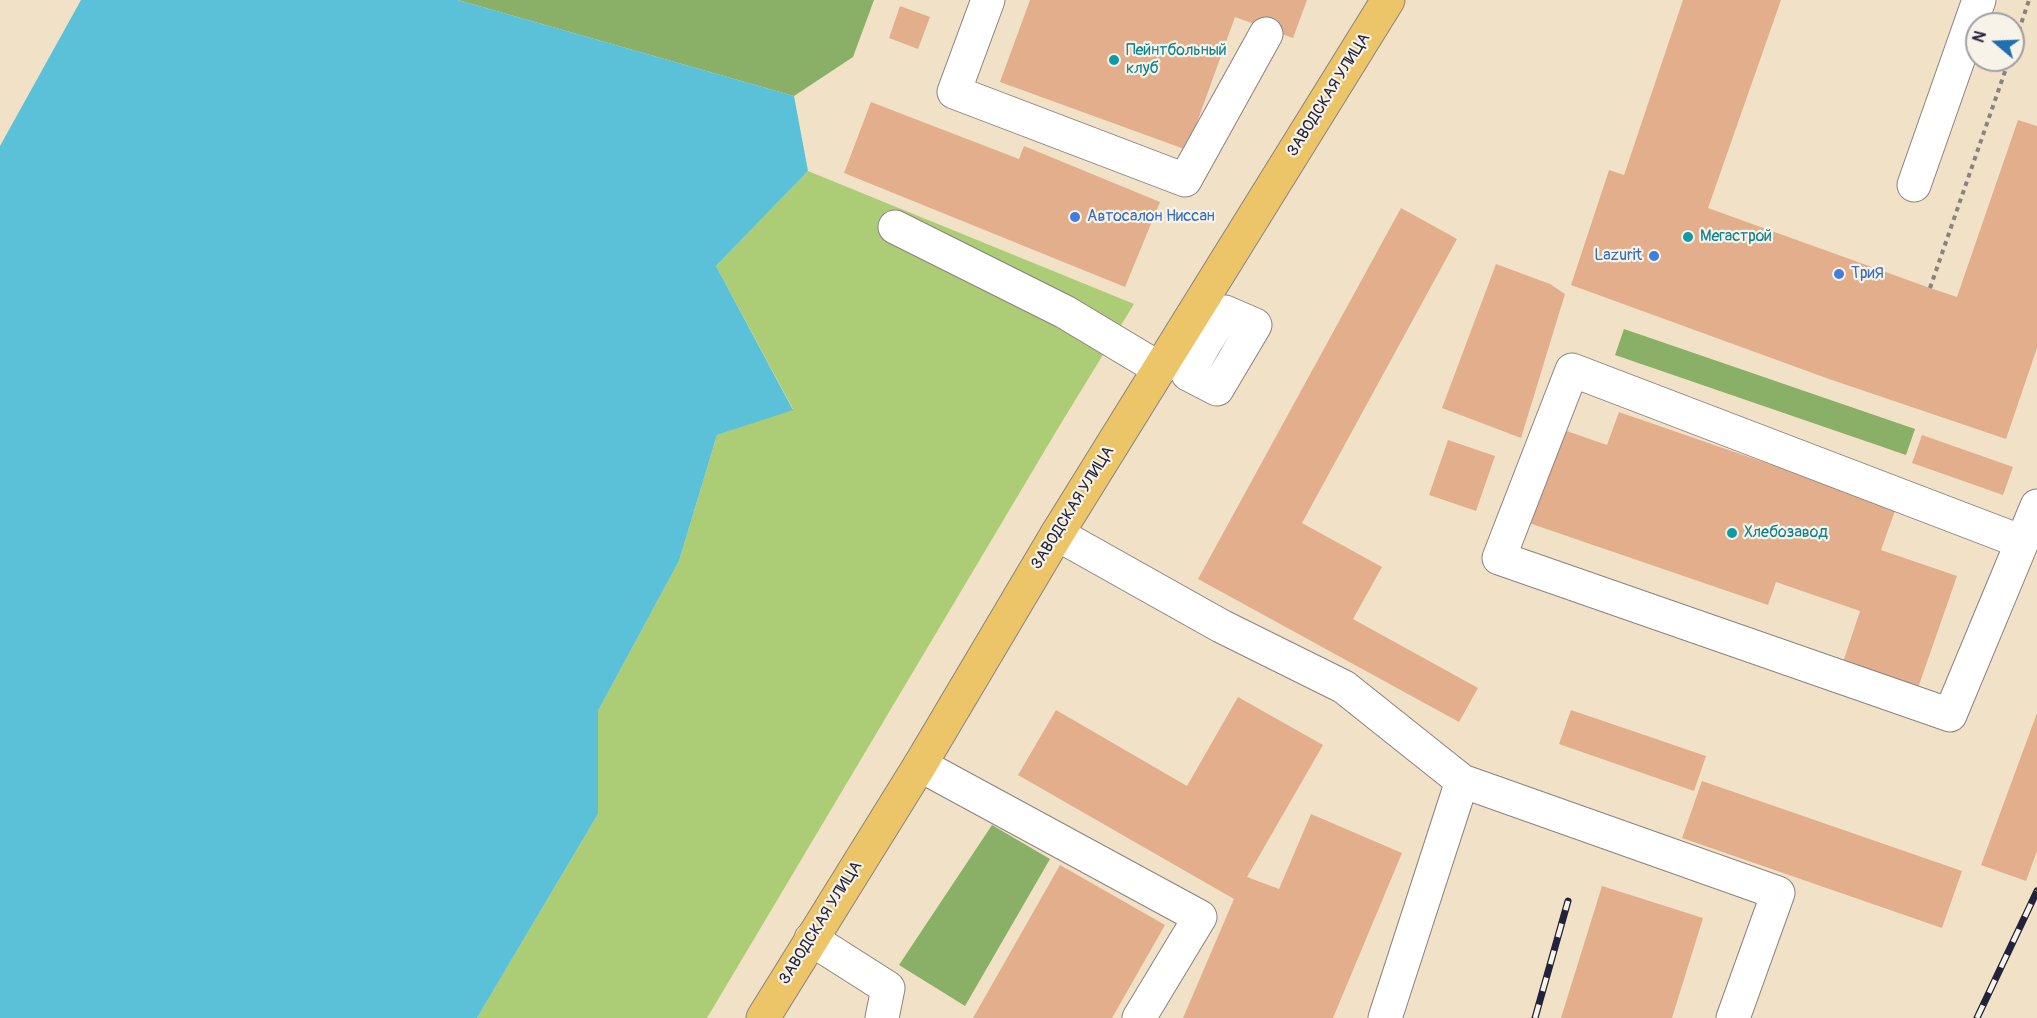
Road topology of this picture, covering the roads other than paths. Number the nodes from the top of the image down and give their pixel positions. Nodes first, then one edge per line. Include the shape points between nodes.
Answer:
1 (988, 0) edge
2 (1388, 0) edge
3 (1979, 0) edge
4 (1266, 34) dead end
5 (1914, 185) dead end
6 (895, 227) dead end
7 (1160, 369) junction
8 (2037, 506) edge
9 (1057, 534) junction
10 (2022, 542) junction
11 (920, 765) junction
12 (1462, 781) junction
13 (811, 939) junction
14 (763, 1018) edge
15 (882, 1018) edge
16 (1139, 1018) edge
17 (1385, 1018) edge
18 (1733, 1018) edge

1 - 4 lane via 954,92 1185,180
2 - 7 main road, ЗАВОДСКАЯ УЛИЦА via 1193,340
3 - 5 lane
6 - 7 lane via 1065,312
7 - 9 main road, ЗАВОДСКАЯ УЛИЦА
8 - 10 lane
9 - 11 main road, ЗАВОДСКАЯ УЛИЦА
9 - 12 lane via 1221,626 1344,687
10 - 10 lane via 1572,370 1498,558 1950,715
11 - 13 main road, ЗАВОДСКАЯ УЛИЦА
11 - 16 lane via 1200,917
12 - 17 lane
12 - 18 lane via 1778,893
13 - 14 main road, ЗАВОДСКАЯ УЛИЦА
13 - 15 lane via 888,988

